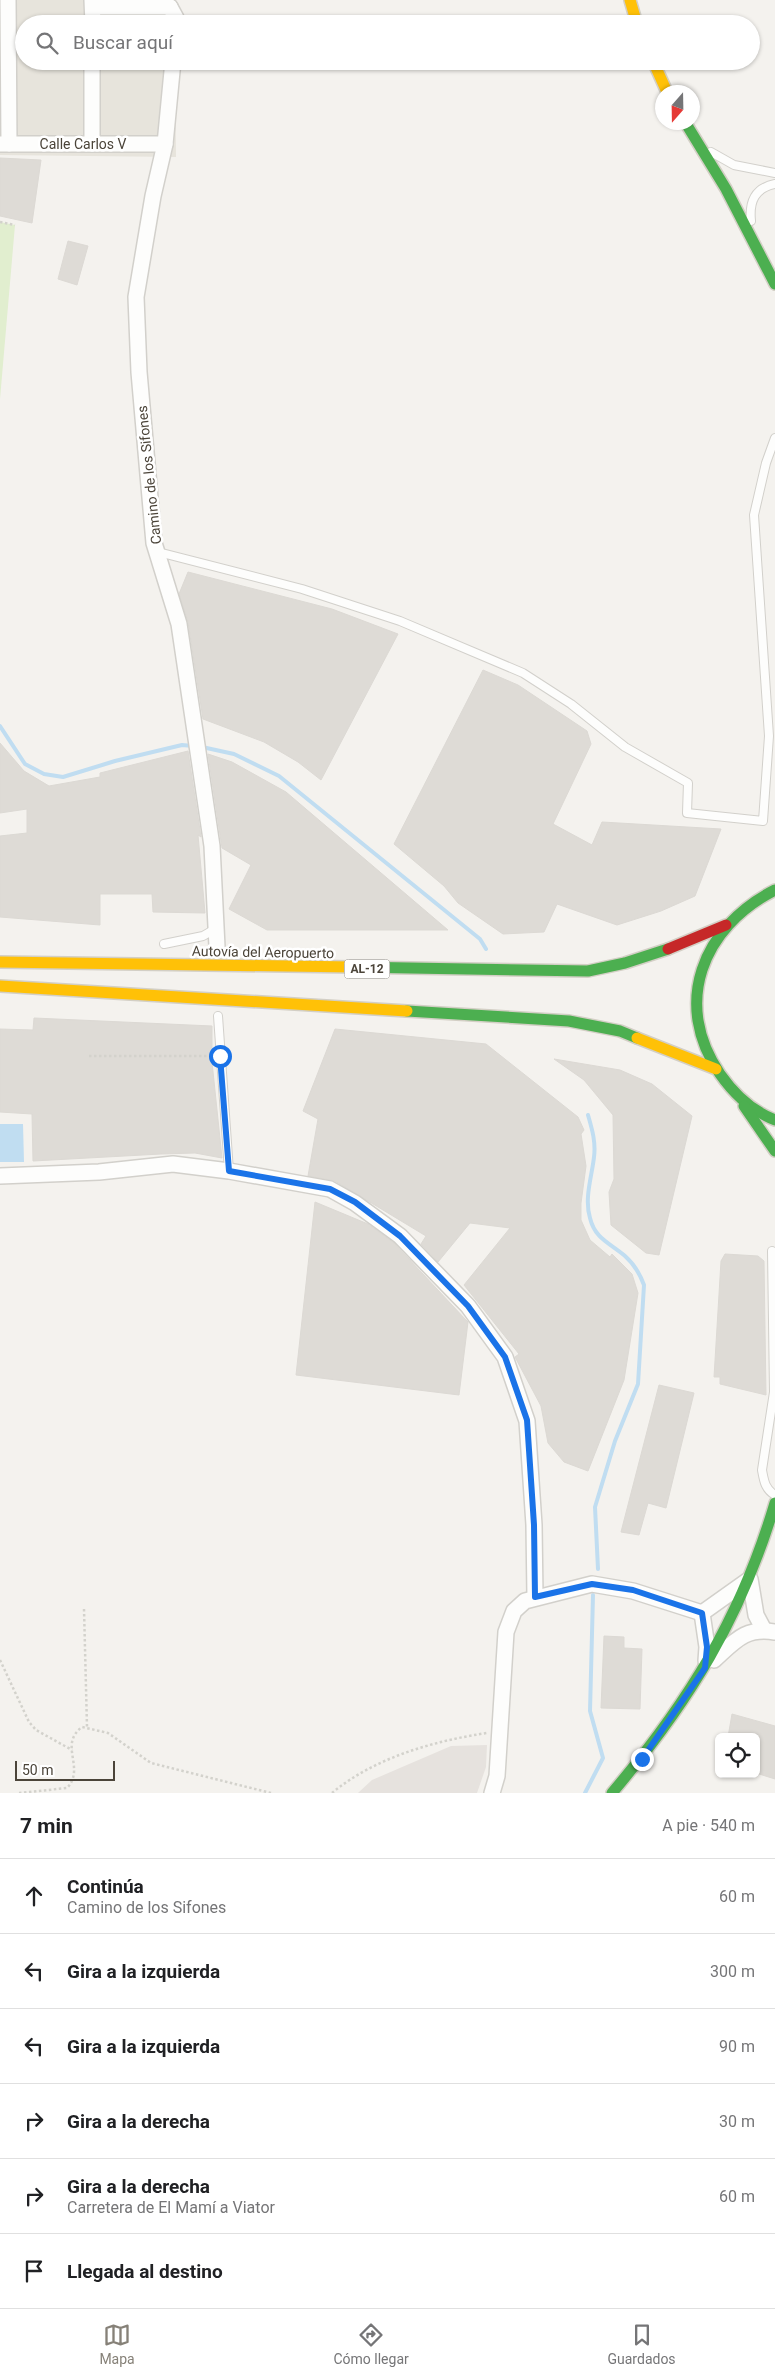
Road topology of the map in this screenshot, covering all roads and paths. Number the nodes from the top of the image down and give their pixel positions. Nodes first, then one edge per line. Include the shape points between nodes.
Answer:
1 (8, 0) edge
2 (630, 0) edge
3 (170, 3) edge
4 (92, 4) edge
5 (175, 15) edge
6 (634, 15) edge
7 (92, 70) edge
8 (171, 70) edge
9 (657, 70) edge
10 (664, 85) edge
11 (690, 130) edge
12 (691, 130) edge
13 (4, 144) edge
14 (92, 144) junction
15 (165, 144) junction
16 (775, 173) edge
17 (775, 184) edge
18 (0, 222) edge
19 (15, 225) dead end
20 (755, 242) junction
21 (775, 284) edge
22 (775, 438) edge
23 (158, 552) junction
24 (775, 878) edge
25 (770, 892) edge
26 (726, 924) junction
27 (215, 929) junction
28 (164, 944) dead end
29 (217, 947) dead end
30 (0, 962) edge
31 (0, 986) edge
32 (218, 1016) dead end
33 (89, 1056) dead end
34 (220, 1056) junction
35 (716, 1069) junction
36 (738, 1098) junction
37 (775, 1120) edge
38 (775, 1151) edge
39 (229, 1171) junction
40 (0, 1176) edge
41 (772, 1251) dead end
42 (775, 1495) edge
43 (775, 1503) edge
44 (750, 1578) junction
45 (535, 1597) junction
46 (84, 1609) dead end
47 (702, 1613) junction
48 (769, 1631) edge
49 (0, 1660) edge
50 (705, 1668) junction
51 (87, 1727) junction
52 (499, 1731) junction
53 (72, 1750) junction
54 (20, 1793) edge
55 (270, 1793) edge
56 (332, 1793) edge
57 (492, 1793) edge
58 (612, 1793) edge

1 - 13 street
2 - 6 main road
3 - 4 street
3 - 5 street
7 - 14 street
8 - 15 street, Camino de los Sifones
9 - 10 main road
11 - 20 main road
12 - 16 lane via 713,154 734,164
13 - 14 street, Calle Carlos V
14 - 15 street, Calle Carlos V
15 - 23 street, Camino de los Sifones via 136,296 139,372 154,543
17 - 20 lane via 764,186 754,195 750,207
18 - 19 path
20 - 21 main road
22 - 23 lane via 754,515 769,736 763,821 687,813 688,783 625,746 571,704 523,673 400,621 302,589
23 - 27 street, Camino de los Sifones via 179,624 212,846
24 - 25 main road
25 - 26 main road, AL-12
26 - 30 main road, Autovía del Aeropuerto / AL-12 via 657,955 617,967 588,971
26 - 35 main road, AL-12 via 710,949 703,968 697,1007 701,1036
27 - 28 lane via 203,936
27 - 29 street, Camino de los Sifones
31 - 35 main road via 569,1021 620,1031
32 - 34 lane
33 - 34 path
34 - 39 lane
35 - 36 main road, AL-12
36 - 37 main road, AL-12
36 - 38 main road
39 - 40 street via 173,1164 99,1172
39 - 45 street via 330,1189 355,1202 400,1236 468,1306 500,1350 527,1420
41 - 42 lane via 774,1392 762,1470 764,1482
43 - 44 main road
44 - 47 street
44 - 48 street via 756,1615
44 - 50 main road
45 - 47 street via 592,1584 633,1590
45 - 52 street via 525,1601 514,1612 506,1632
46 - 51 path
47 - 50 street via 707,1647
48 - 50 street via 747,1633 738,1638
49 - 53 path via 29,1722 36,1730
50 - 58 main road via 642,1759
51 - 53 path via 75,1733 71,1740
51 - 55 path via 108,1733 151,1763
52 - 56 path via 424,1746 346,1781
52 - 57 street via 497,1776
53 - 54 path via 74,1775 67,1788

